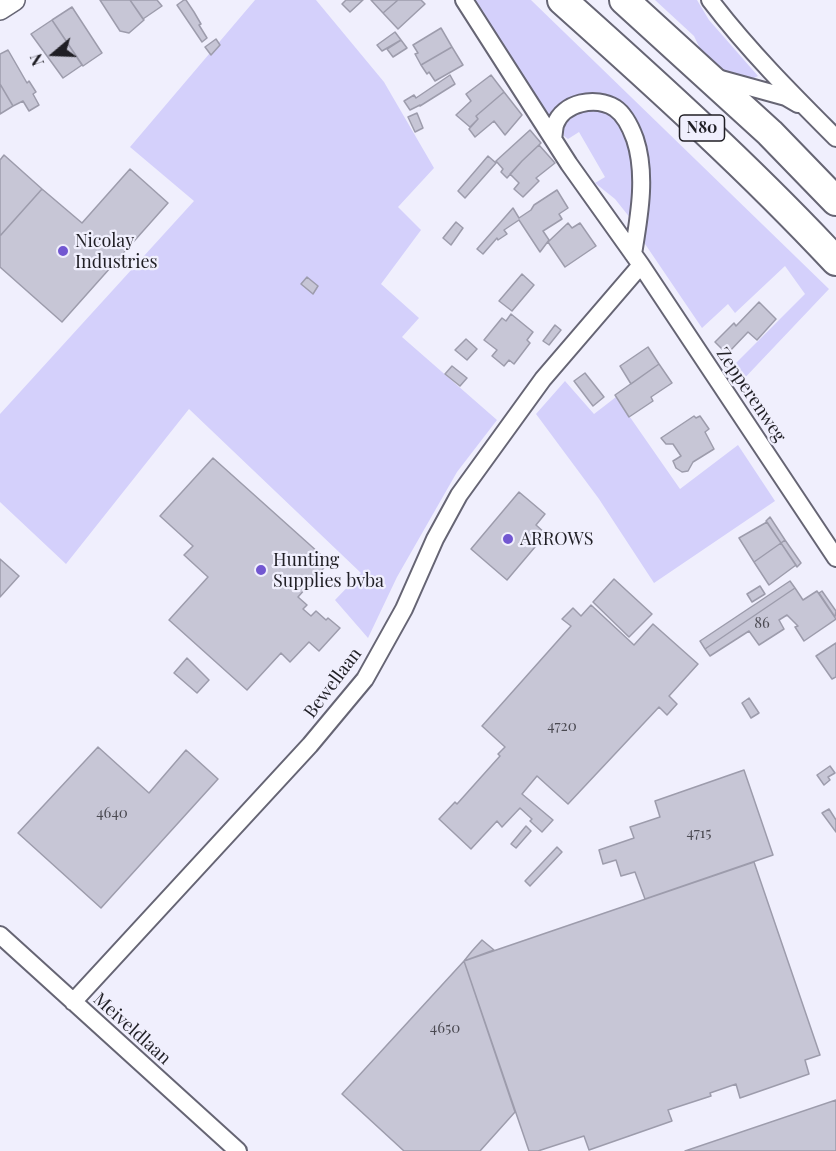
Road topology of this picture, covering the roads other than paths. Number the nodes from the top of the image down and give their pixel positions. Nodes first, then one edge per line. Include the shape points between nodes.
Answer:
1 (14, 0) edge
2 (464, 0) edge
3 (562, 0) edge
4 (624, 0) edge
5 (710, 0) edge
6 (0, 9) edge
7 (707, 75) junction
8 (809, 111) junction
9 (836, 138) edge
10 (553, 139) junction
11 (836, 201) edge
12 (637, 260) junction
13 (836, 261) edge
14 (836, 558) edge
15 (0, 935) edge
16 (73, 1002) junction
17 (238, 1151) edge

1 - 6 street
2 - 10 street, Zepperenweg
3 - 13 highway, N80 via 742,166
4 - 7 highway, N80
5 - 8 street
7 - 8 street via 786,97
7 - 11 highway, N80
8 - 9 street
10 - 12 street, Zepperenweg
10 - 12 street via 555,123 562,115 587,102 603,102 617,109 627,122 639,156
12 - 14 street, Zepperenweg
12 - 16 street, Bewellaan via 543,379 459,495 365,680 303,753
15 - 16 street, Meiveldlaan
16 - 17 street, Meiveldlaan

